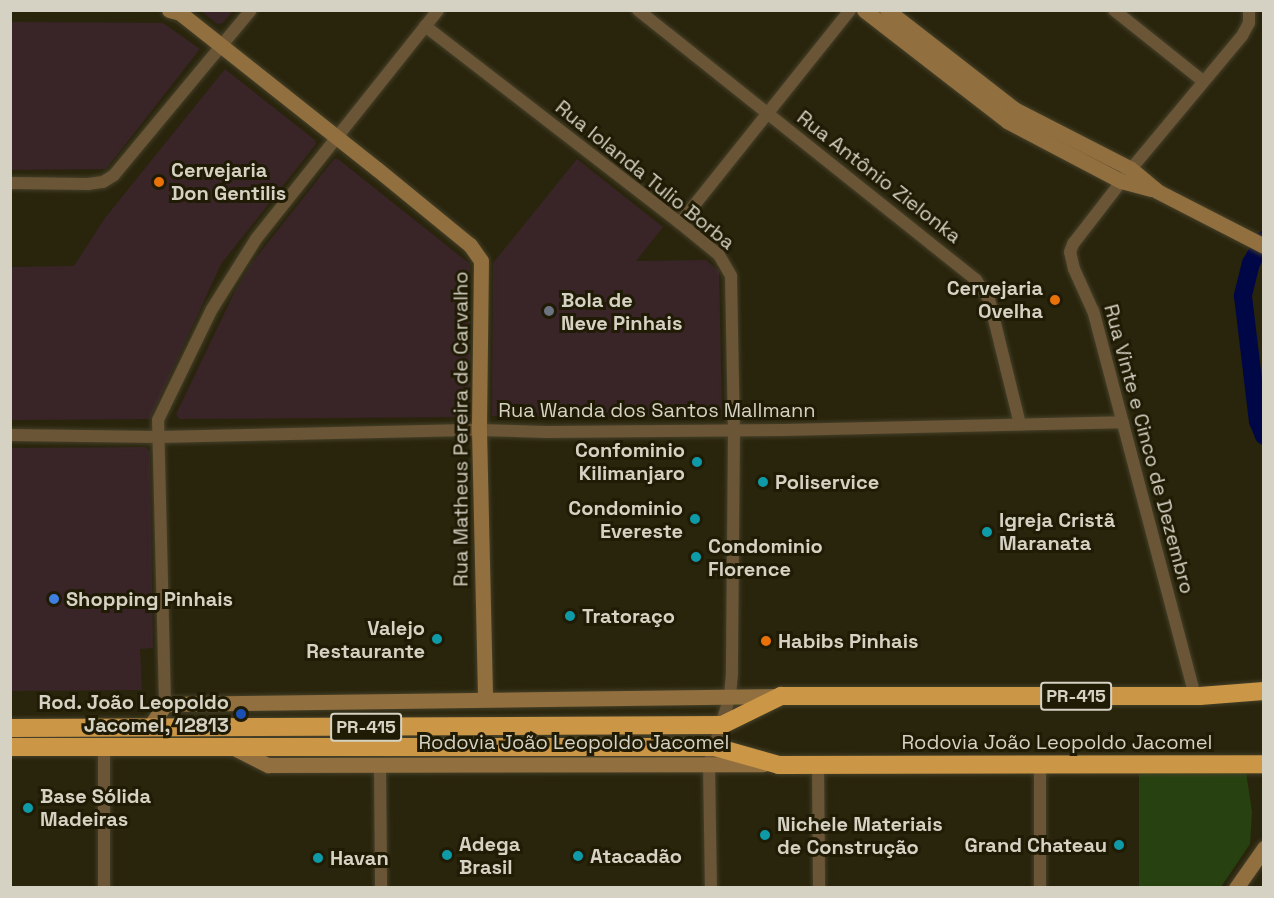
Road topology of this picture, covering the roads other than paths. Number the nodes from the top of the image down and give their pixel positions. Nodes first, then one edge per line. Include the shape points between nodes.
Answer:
1 (251, 10) edge
2 (438, 10) edge
3 (638, 10) edge
4 (850, 10) edge
5 (864, 10) edge
6 (887, 10) edge
7 (1114, 10) edge
8 (174, 12) edge
9 (1249, 17) edge
10 (425, 27) junction
11 (222, 47) junction
12 (1203, 81) junction
13 (769, 114) junction
14 (336, 136) junction
15 (1126, 175) junction
16 (10, 183) edge
17 (680, 224) junction
18 (1263, 246) edge
19 (1123, 422) junction
20 (1020, 424) junction
21 (479, 430) junction
22 (734, 430) junction
23 (10, 435) edge
24 (159, 437) junction
25 (1263, 691) edge
26 (730, 696) junction
27 (781, 696) junction
28 (1195, 696) junction
29 (484, 699) junction
30 (165, 704) junction
31 (722, 724) junction
32 (149, 728) junction
33 (10, 729) edge
34 (231, 746) junction
35 (10, 747) edge
36 (104, 747) junction
37 (712, 755) junction
38 (1040, 764) junction
39 (1263, 764) edge
40 (380, 765) junction
41 (818, 765) junction
42 (1263, 848) edge
43 (104, 888) edge
44 (381, 888) edge
45 (711, 888) edge
46 (819, 888) edge
47 (1040, 888) edge
48 (1236, 888) edge

1 - 11 street
2 - 10 street
3 - 13 street, Rua Antônio Zielonka
4 - 13 street
5 - 15 street via 1007,121
6 - 15 street via 1014,109
7 - 12 street
8 - 11 street, Rua Matheus Pereira de Carvalho
9 - 12 street, Rua Vinte e Cinco de Dezembro via 1242,36
10 - 14 street
10 - 17 street, Rua Iolanda Tulio Borba
11 - 14 street, Rua Matheus Pereira de Carvalho
11 - 16 street via 114,175 88,184
12 - 15 street, Rua Vinte e Cinco de Dezembro
13 - 17 street
13 - 20 street, Rua Antônio Zielonka via 976,280 989,299
14 - 21 street, Rua Matheus Pereira de Carvalho via 470,245 481,261
14 - 24 street via 256,239 212,309 158,420
15 - 18 street
15 - 19 street, Rua Vinte e Cinco de Dezembro via 1070,252 1093,311
17 - 22 street, Rua Iolanda Tulio Borba via 719,255 731,276
19 - 20 street, Rua Wanda dos Santos Mallmann
19 - 28 street, Rua Vinte e Cinco de Dezembro
20 - 22 street, Rua Wanda dos Santos Mallmann
21 - 22 street, Rua Wanda dos Santos Mallmann
21 - 24 street, Rua Wanda dos Santos Mallmann
21 - 29 street, Rua Matheus Pereira de Carvalho
22 - 26 street, Rua Iolanda Tulio Borba
23 - 24 street, Rua Wanda dos Santos Mallmann
24 - 30 street
25 - 28 highway, Rodovia João Leopoldo Jacomel / PR-415
26 - 27 street, Rodovia João Leopoldo Jacomel
26 - 29 street, Rodovia João Leopoldo Jacomel
26 - 31 street, Rua Iolanda Tulio Borba
27 - 28 highway, Rodovia João Leopoldo Jacomel / PR-415
27 - 31 highway, Rodovia João Leopoldo Jacomel / PR-415
29 - 30 street, Rodovia João Leopoldo Jacomel
30 - 32 street
31 - 32 highway, Rodovia João Leopoldo Jacomel / PR-415
31 - 37 street, Rua Iolanda Tulio Borba
32 - 33 highway, Rodovia João Leopoldo Jacomel / PR-415
34 - 36 highway, Rodovia João Leopoldo Jacomel / PR-415
34 - 37 highway, Rodovia João Leopoldo Jacomel / PR-415
34 - 40 street, Rodovia João Leopoldo Jacomel via 268,765
35 - 36 highway, Rodovia João Leopoldo Jacomel / PR-415
36 - 43 street
37 - 40 street, Rodovia João Leopoldo Jacomel
37 - 41 highway, Rodovia João Leopoldo Jacomel / PR-415 via 779,765
37 - 45 street, Rua Iolanda Tulio Borba
38 - 39 highway, Rodovia João Leopoldo Jacomel
38 - 41 highway, Rodovia João Leopoldo Jacomel
38 - 47 street
40 - 44 street
41 - 46 street
42 - 48 street

